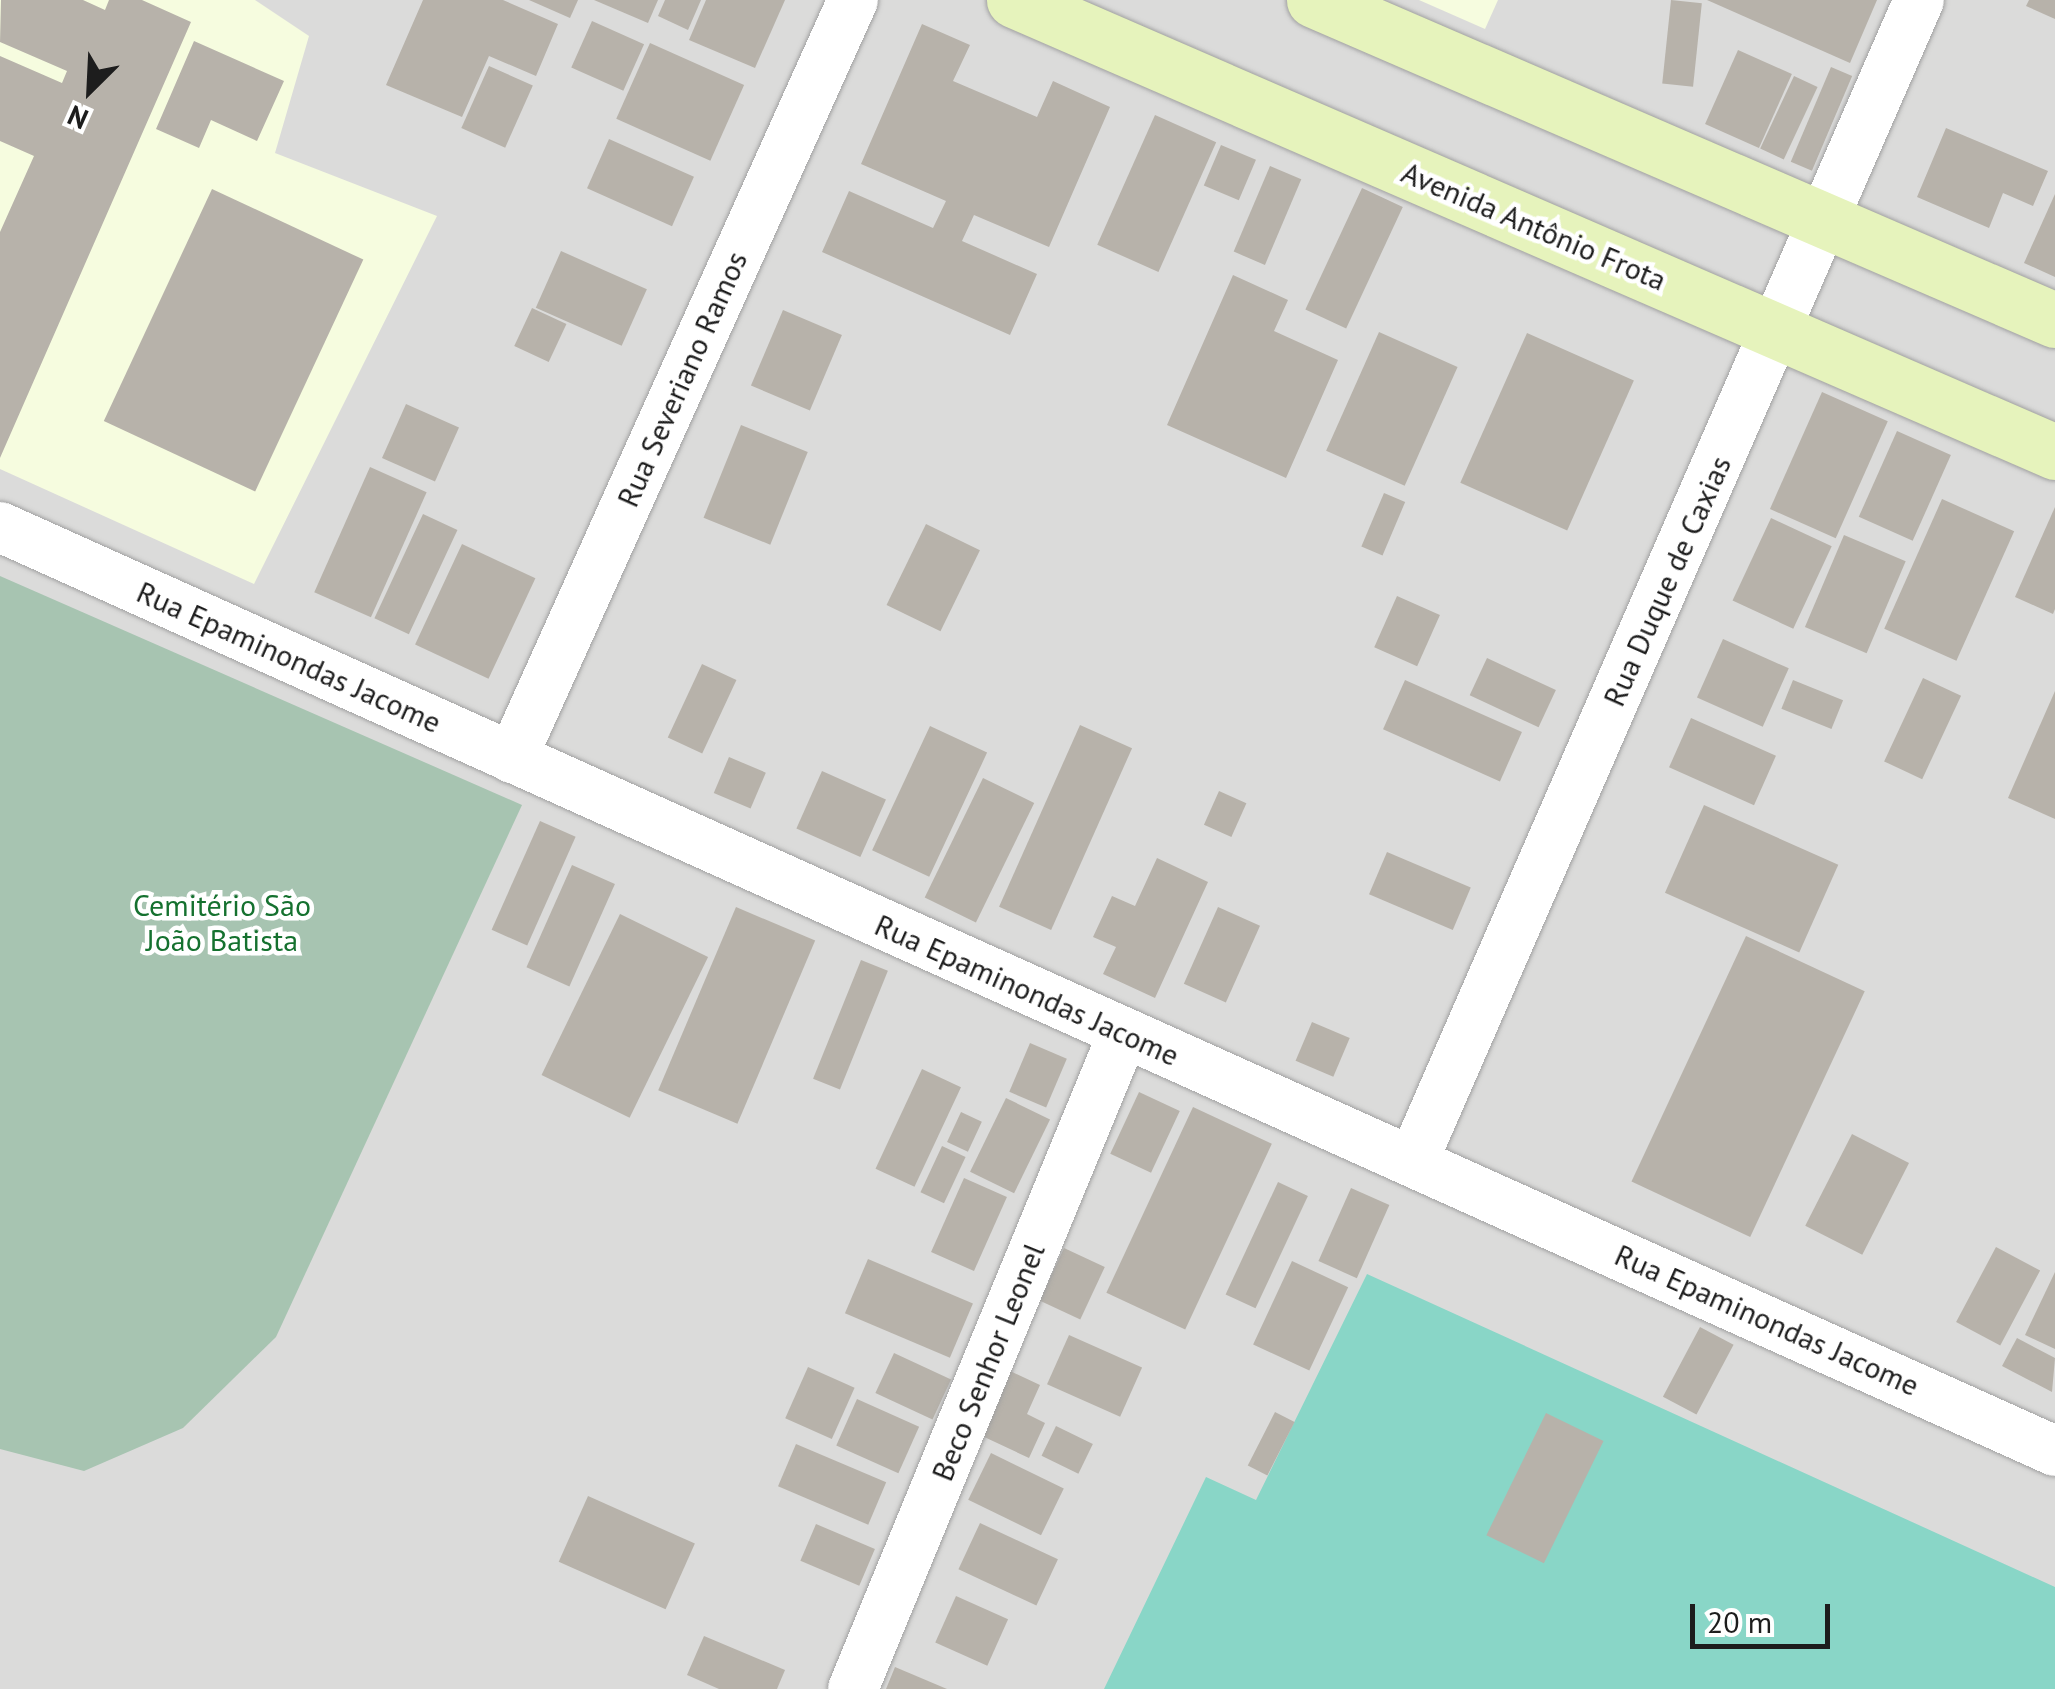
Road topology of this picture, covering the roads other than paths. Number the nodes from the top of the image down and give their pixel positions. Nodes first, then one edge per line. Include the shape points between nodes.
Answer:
1 (853, 0) edge
2 (1014, 0) edge
3 (1314, 0) edge
4 (1919, 0) edge
5 (1822, 222) junction
6 (2055, 320) edge
7 (1776, 331) junction
8 (2055, 452) edge
9 (0, 527) edge
10 (512, 758) junction
11 (1123, 1034) junction
12 (1413, 1161) junction
13 (2055, 1451) edge
14 (852, 1689) edge

1 - 10 street, Rua Severiano Ramos
2 - 7 main road, Avenida Antônio Frota
3 - 5 main road
4 - 5 street, Rua Duque de Caxias
5 - 6 main road
5 - 7 street, Rua Duque de Caxias
7 - 8 main road, Avenida Antônio Frota
7 - 12 street, Rua Duque de Caxias
9 - 10 street, Rua Epaminondas Jacome
10 - 11 street, Rua Epaminondas Jacome
11 - 12 street, Rua Epaminondas Jacome
11 - 14 street, Beco Senhor Leonel
12 - 13 street, Rua Epaminondas Jacome

